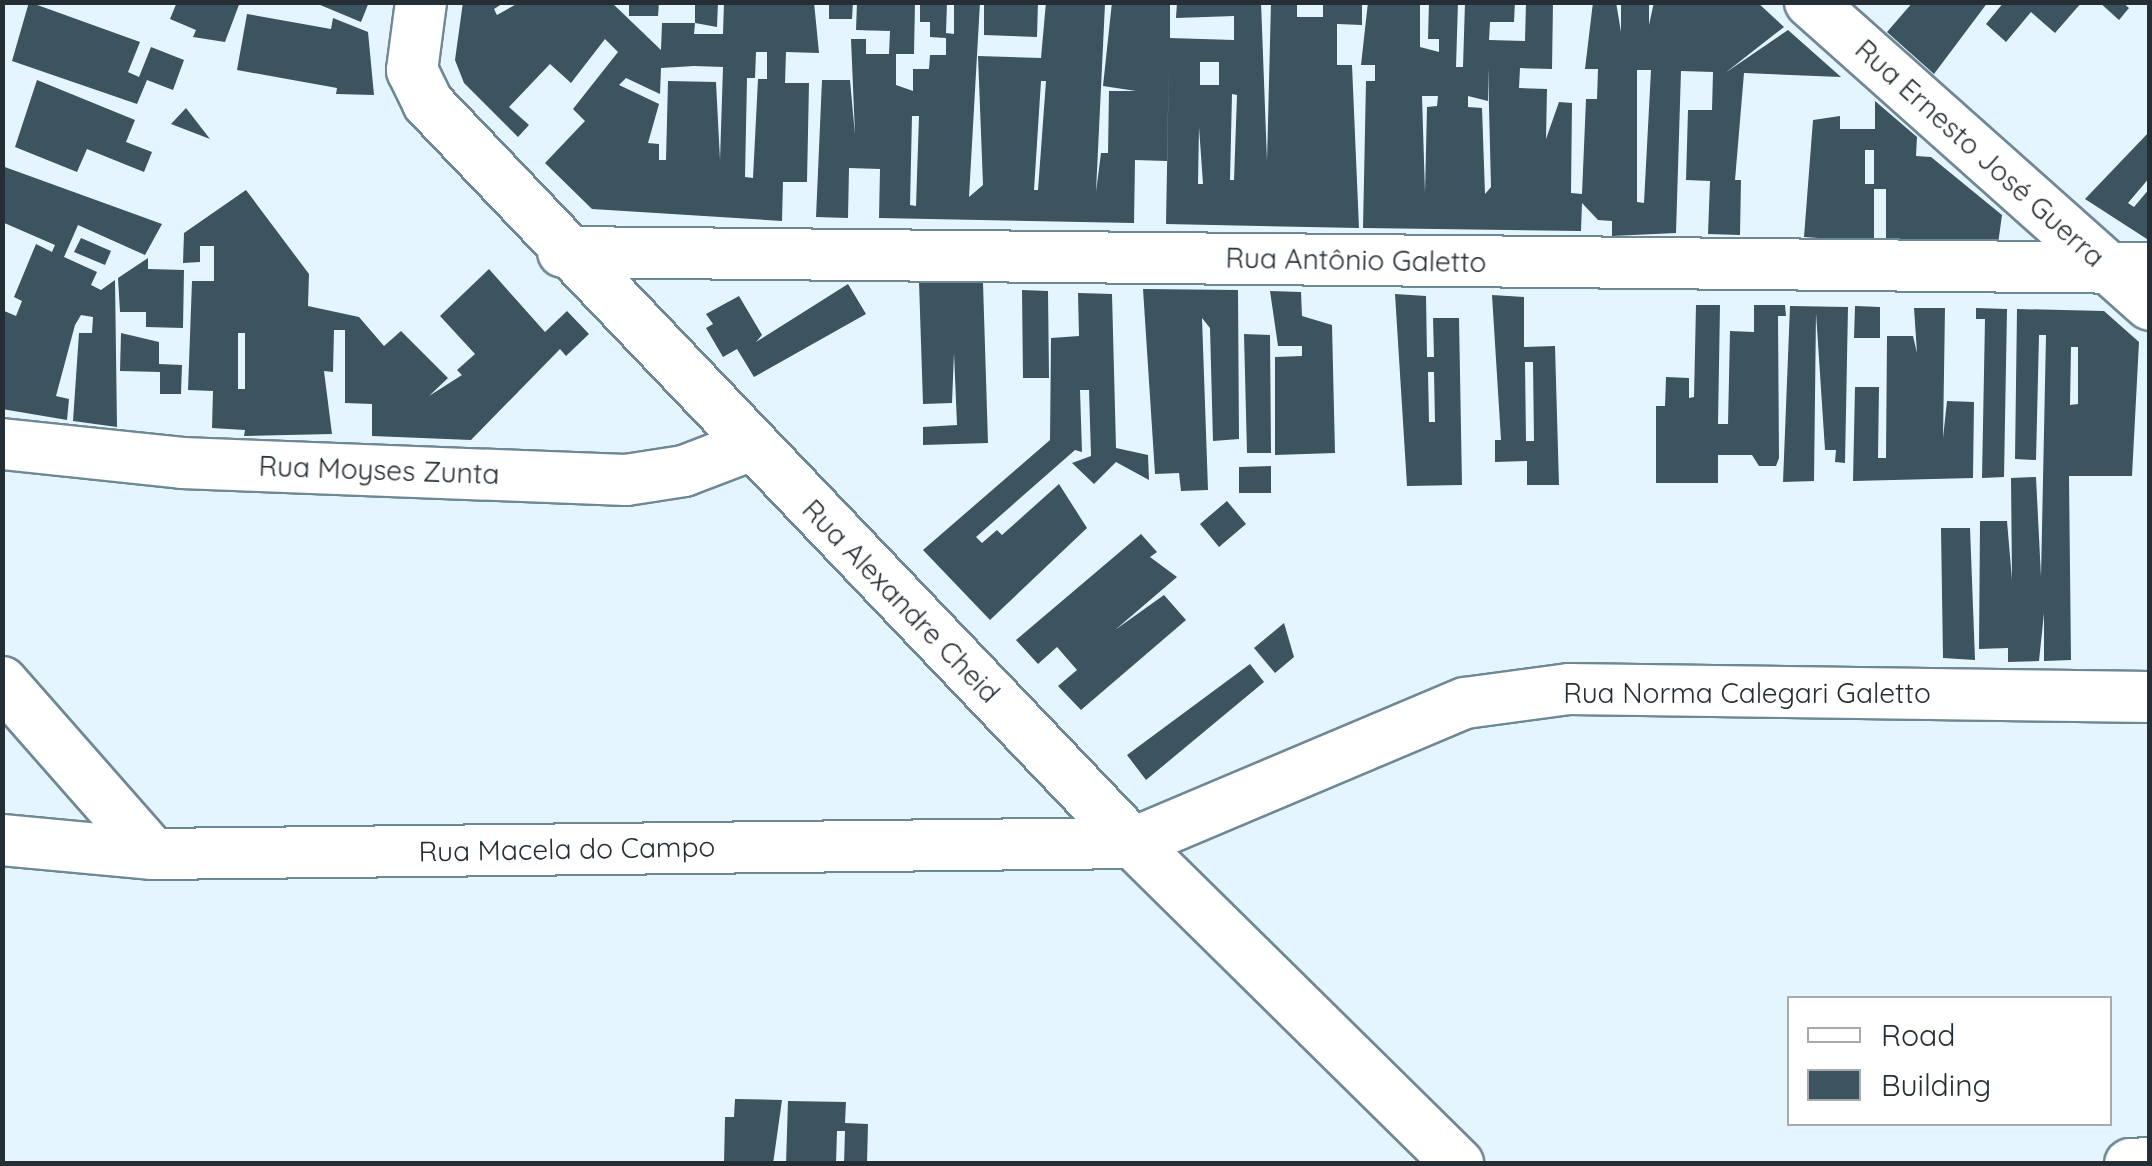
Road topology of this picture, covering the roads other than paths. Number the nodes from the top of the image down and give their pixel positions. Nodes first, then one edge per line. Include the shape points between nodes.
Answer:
1 (421, 2) edge
2 (1810, 2) edge
3 (562, 252) junction
4 (2129, 268) edge
5 (2150, 304) edge
6 (2, 444) edge
7 (752, 445) junction
8 (2, 682) edge
9 (2150, 697) edge
10 (2, 840) edge
11 (1133, 843) junction
12 (153, 854) junction
13 (2150, 1163) edge
14 (1458, 1164) edge
15 (2130, 1164) edge

1 - 3 street, Rua Alexandre Cheid via 412,70 428,103
2 - 4 street, Rua Ernesto José Guerra
3 - 4 street, Rua Antônio Galetto
3 - 7 street, Rua Alexandre Cheid
4 - 5 street, Rua Ernesto José Guerra
6 - 7 street, Rua Moyses Zunta via 182,464 626,480 684,471
7 - 11 street, Rua Alexandre Cheid
8 - 12 street
9 - 11 street, Rua Norma Calegari Galetto via 1568,690 1465,703
10 - 12 street, Rua Macela do Campo
11 - 12 street, Rua Macela do Campo
11 - 14 street, Rua Alexandre Cheid
13 - 15 street

